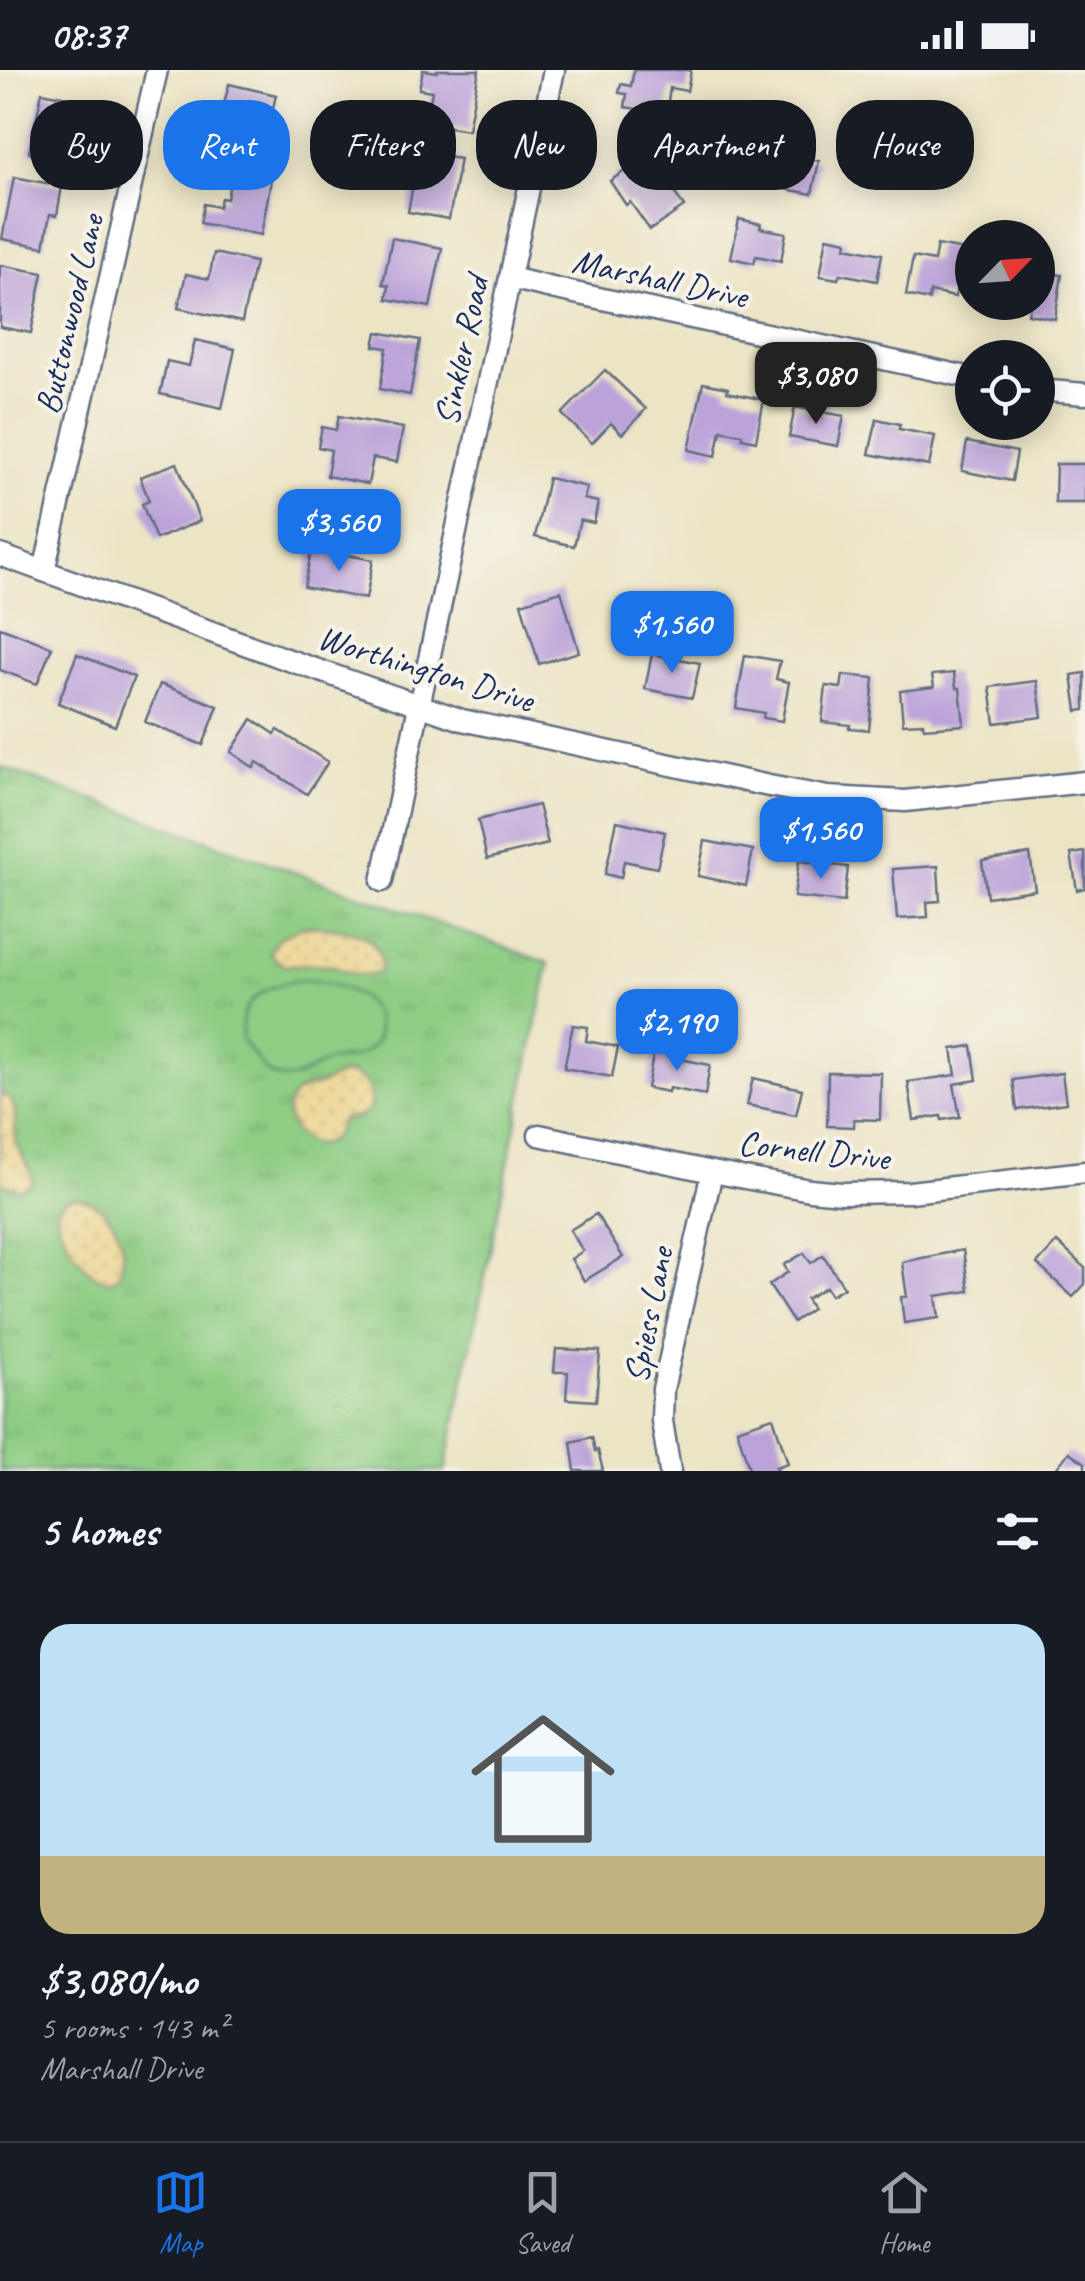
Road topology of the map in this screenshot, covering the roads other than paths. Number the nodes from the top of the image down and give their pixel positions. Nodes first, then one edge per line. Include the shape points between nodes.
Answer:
1 (157, 70) edge
2 (554, 70) edge
3 (510, 278) junction
4 (955, 374) edge
5 (1055, 391) edge
6 (1085, 394) edge
7 (0, 556) edge
8 (44, 571) junction
9 (420, 705) junction
10 (1085, 782) edge
11 (382, 881) dead end
12 (539, 1135) dead end
13 (712, 1172) junction
14 (1085, 1172) edge
15 (670, 1471) edge

1 - 8 street, Buttonwood Lane
2 - 3 street, Sinkler Road
3 - 4 street, Marshall Drive
3 - 9 street, Sinkler Road
5 - 6 street
7 - 8 street, Worthington Drive
8 - 9 street, Worthington Drive
9 - 10 street, Worthington Drive via 462,720 828,796 905,801
9 - 11 street, Sinkler Road
12 - 13 street, Cornell Drive
13 - 14 street, Cornell Drive via 874,1194
13 - 15 street, Spiess Lane via 664,1389

